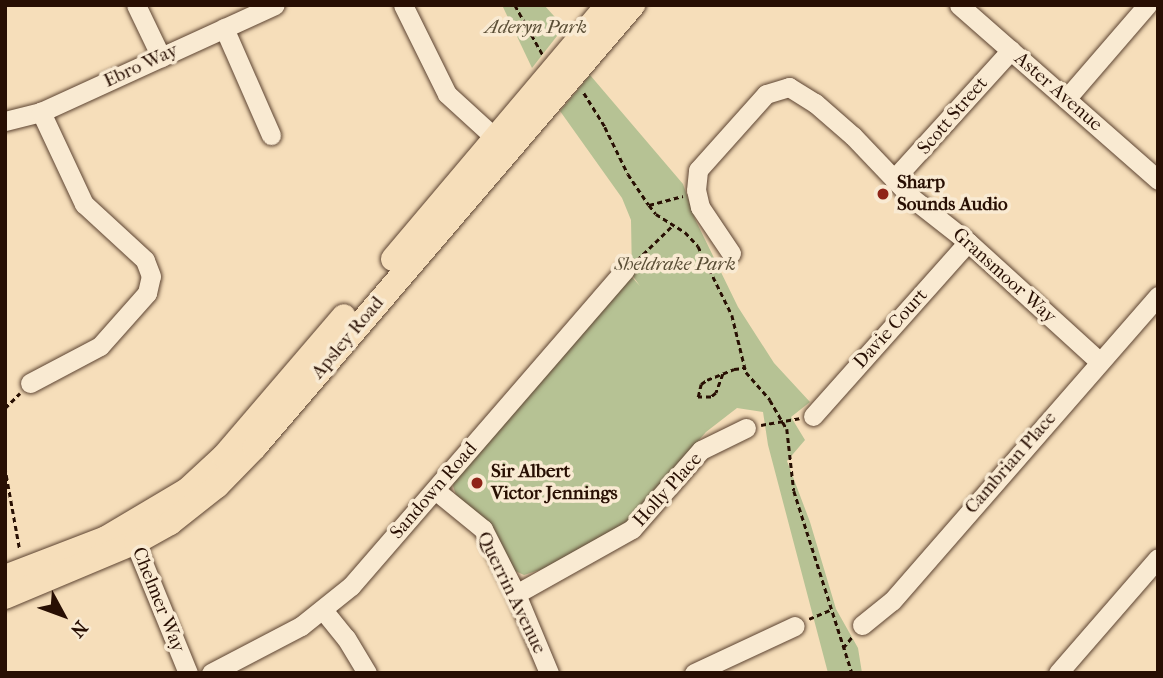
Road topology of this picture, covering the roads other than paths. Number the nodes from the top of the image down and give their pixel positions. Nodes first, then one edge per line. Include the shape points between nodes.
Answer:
1 (136, 5) edge
2 (275, 5) edge
3 (403, 5) edge
4 (608, 5) edge
5 (633, 5) edge
6 (959, 5) edge
7 (1147, 5) edge
8 (224, 28) junction
9 (1011, 50) junction
10 (161, 57) junction
11 (1066, 99) junction
12 (41, 112) junction
13 (5, 121) edge
14 (271, 135) dead end
15 (502, 145) junction
16 (894, 179) junction
17 (1158, 180) edge
18 (968, 242) junction
19 (731, 253) dead end
20 (625, 270) road end
21 (1158, 296) edge
22 (1099, 361) junction
23 (30, 383) road end
24 (813, 416) road end
25 (747, 428) road end
26 (435, 490) junction
27 (132, 535) junction
28 (1158, 558) edge
29 (5, 577) edge
30 (516, 594) junction
31 (5, 597) edge
32 (323, 610) junction
33 (862, 625) dead end
34 (795, 626) road end
35 (188, 673) edge
36 (211, 673) edge
37 (367, 673) edge
38 (549, 673) edge
39 (694, 673) edge
40 (1058, 673) edge

1 - 10 street
2 - 8 street, Ebro Way
3 - 15 street via 447,94
4 - 15 main road, Apsley Road
5 - 15 main road, Apsley Road
6 - 9 street, Aster Avenue
7 - 11 street
8 - 10 street, Ebro Way
8 - 14 street
9 - 11 street, Aster Avenue
9 - 16 street, Scott Street
10 - 12 street, Ebro Way
11 - 17 street, Aster Avenue
12 - 13 street, Ebro Way
12 - 23 street via 84,204 145,260 151,276 147,293 100,346
15 - 27 main road, Apsley Road via 224,456
16 - 18 street, Gransmoor Way
16 - 19 street, Gransmoor Way via 815,103 789,87 766,94 698,170 700,207
18 - 22 street, Gransmoor Way
18 - 24 street, Davie Court
20 - 26 street, Sandown Road
21 - 22 street, Cambrian Place
22 - 33 street, Cambrian Place via 892,601
25 - 30 street, Holly Place via 701,450 632,529
26 - 30 street, Querrin Avenue via 483,529
26 - 32 street, Sandown Road via 351,586
27 - 29 main road, Apsley Road
27 - 31 main road, Apsley Road
27 - 35 street, Chelmer Way
28 - 40 street
30 - 38 street, Querrin Avenue
32 - 36 street, Sandown Road via 268,646
32 - 37 street
34 - 39 street

